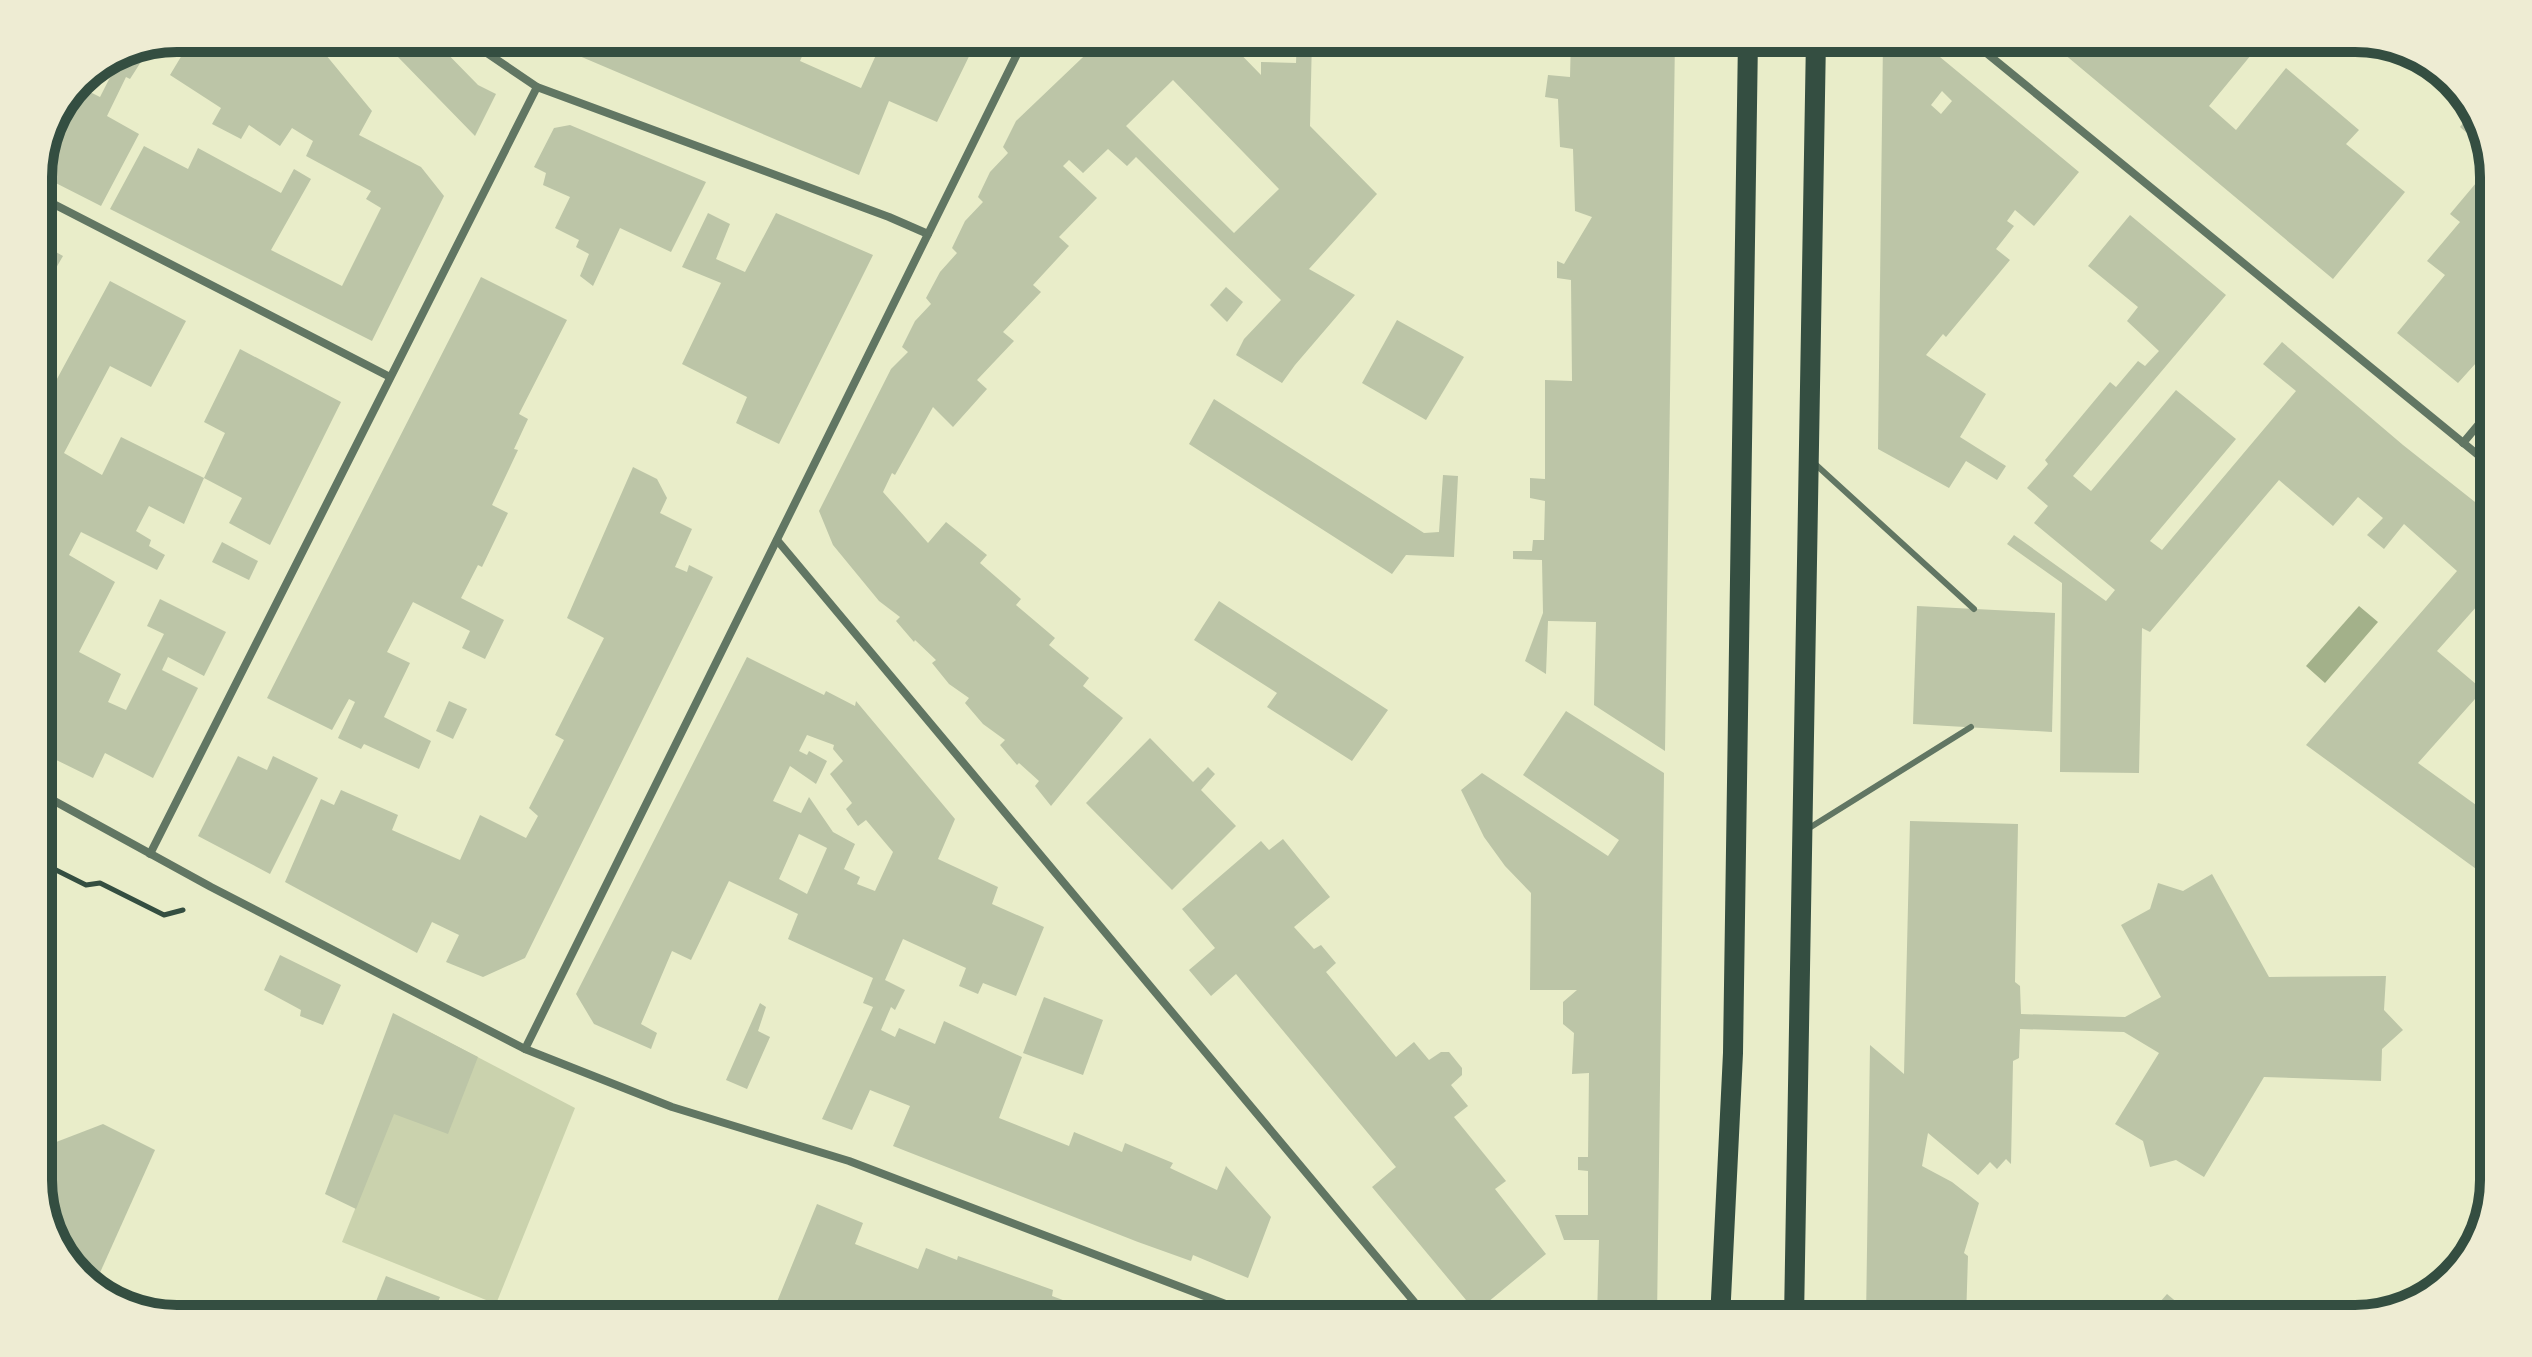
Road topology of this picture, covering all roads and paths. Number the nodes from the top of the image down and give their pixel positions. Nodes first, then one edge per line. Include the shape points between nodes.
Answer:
1 (485, 52) edge
2 (1018, 52) edge
3 (1748, 52) edge
4 (1816, 52) edge
5 (1985, 52) edge
6 (537, 87) junction
7 (52, 203) edge
8 (928, 234) junction
9 (390, 377) junction
10 (2480, 423) edge
11 (2463, 443) junction
12 (2480, 457) edge
13 (1808, 458) junction
14 (777, 540) junction
15 (1974, 609) dead end
16 (1971, 727) dead end
17 (52, 800) edge
18 (1803, 832) junction
19 (150, 854) junction
20 (525, 1049) junction
21 (1228, 1305) edge
22 (1414, 1305) edge
23 (1721, 1305) edge
24 (1794, 1305) edge

1 - 6 street
2 - 8 street
3 - 23 main road via 1733,1053
4 - 13 main road
5 - 11 street
6 - 8 street
6 - 9 street
7 - 9 street
8 - 14 street
9 - 19 street
10 - 11 street
11 - 12 street
13 - 15 lane
13 - 18 main road
14 - 20 street
14 - 22 street
16 - 18 lane
17 - 19 street
18 - 24 main road
19 - 20 street
20 - 21 street via 672,1107 849,1161

